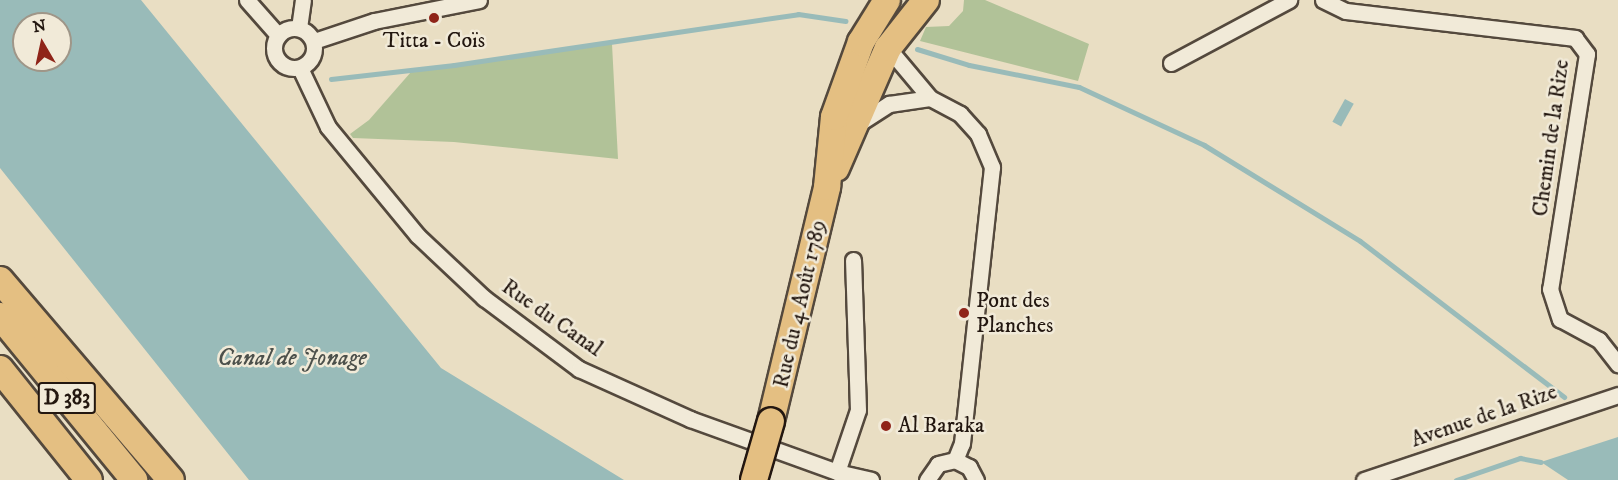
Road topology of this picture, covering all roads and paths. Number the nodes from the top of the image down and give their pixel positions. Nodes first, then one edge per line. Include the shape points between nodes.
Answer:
1 (247, 0) edge
2 (303, 0) edge
3 (479, 0) edge
4 (887, 0) edge
5 (926, 0) edge
6 (1289, 0) edge
7 (1323, 0) edge
8 (299, 28) junction
9 (278, 35) junction
10 (314, 41) junction
11 (892, 43) junction
12 (1171, 63) dead end
13 (300, 68) junction
14 (930, 98) junction
15 (855, 126) junction
16 (827, 187) junction
17 (853, 260) dead end
18 (0, 280) edge
19 (0, 316) edge
20 (1618, 364) edge
21 (0, 369) edge
22 (1618, 395) edge
23 (955, 460) junction
24 (837, 472) junction
25 (89, 480) edge
26 (134, 480) edge
27 (171, 480) edge
28 (754, 480) edge
29 (871, 480) edge
30 (927, 480) edge
31 (976, 480) edge
32 (1364, 480) edge

1 - 9 street
2 - 8 street
3 - 10 street via 374,21
4 - 16 main road, Rue du 4 Août 1789 via 868,30 834,117
5 - 11 main road, Rue du 4 Août 1789
6 - 12 street
7 - 20 street, Chemin de la Rize via 1346,11 1575,38 1587,54 1550,289 1560,319 1599,340
8 - 9 street via 288,28
8 - 10 street
9 - 13 street via 274,44 281,63
10 - 13 street via 315,52
11 - 14 street
11 - 15 main road, Rue du 4 Août 1789
13 - 24 street, Rue du Canal via 328,127 418,236 484,298 579,369 690,419
14 - 15 street via 889,104
14 - 23 street via 960,114 978,134 992,168 962,443
15 - 16 main road, Rue du 4 Août 1789
16 - 28 main road, Rue du 4 Août 1789, bridge
17 - 24 street via 858,410
18 - 27 main road
19 - 26 main road, D 383
21 - 25 main road, D 383
22 - 32 street, Avenue de la Rize
23 - 30 street via 938,464
23 - 31 street via 969,467
24 - 29 street, Rue du Canal

